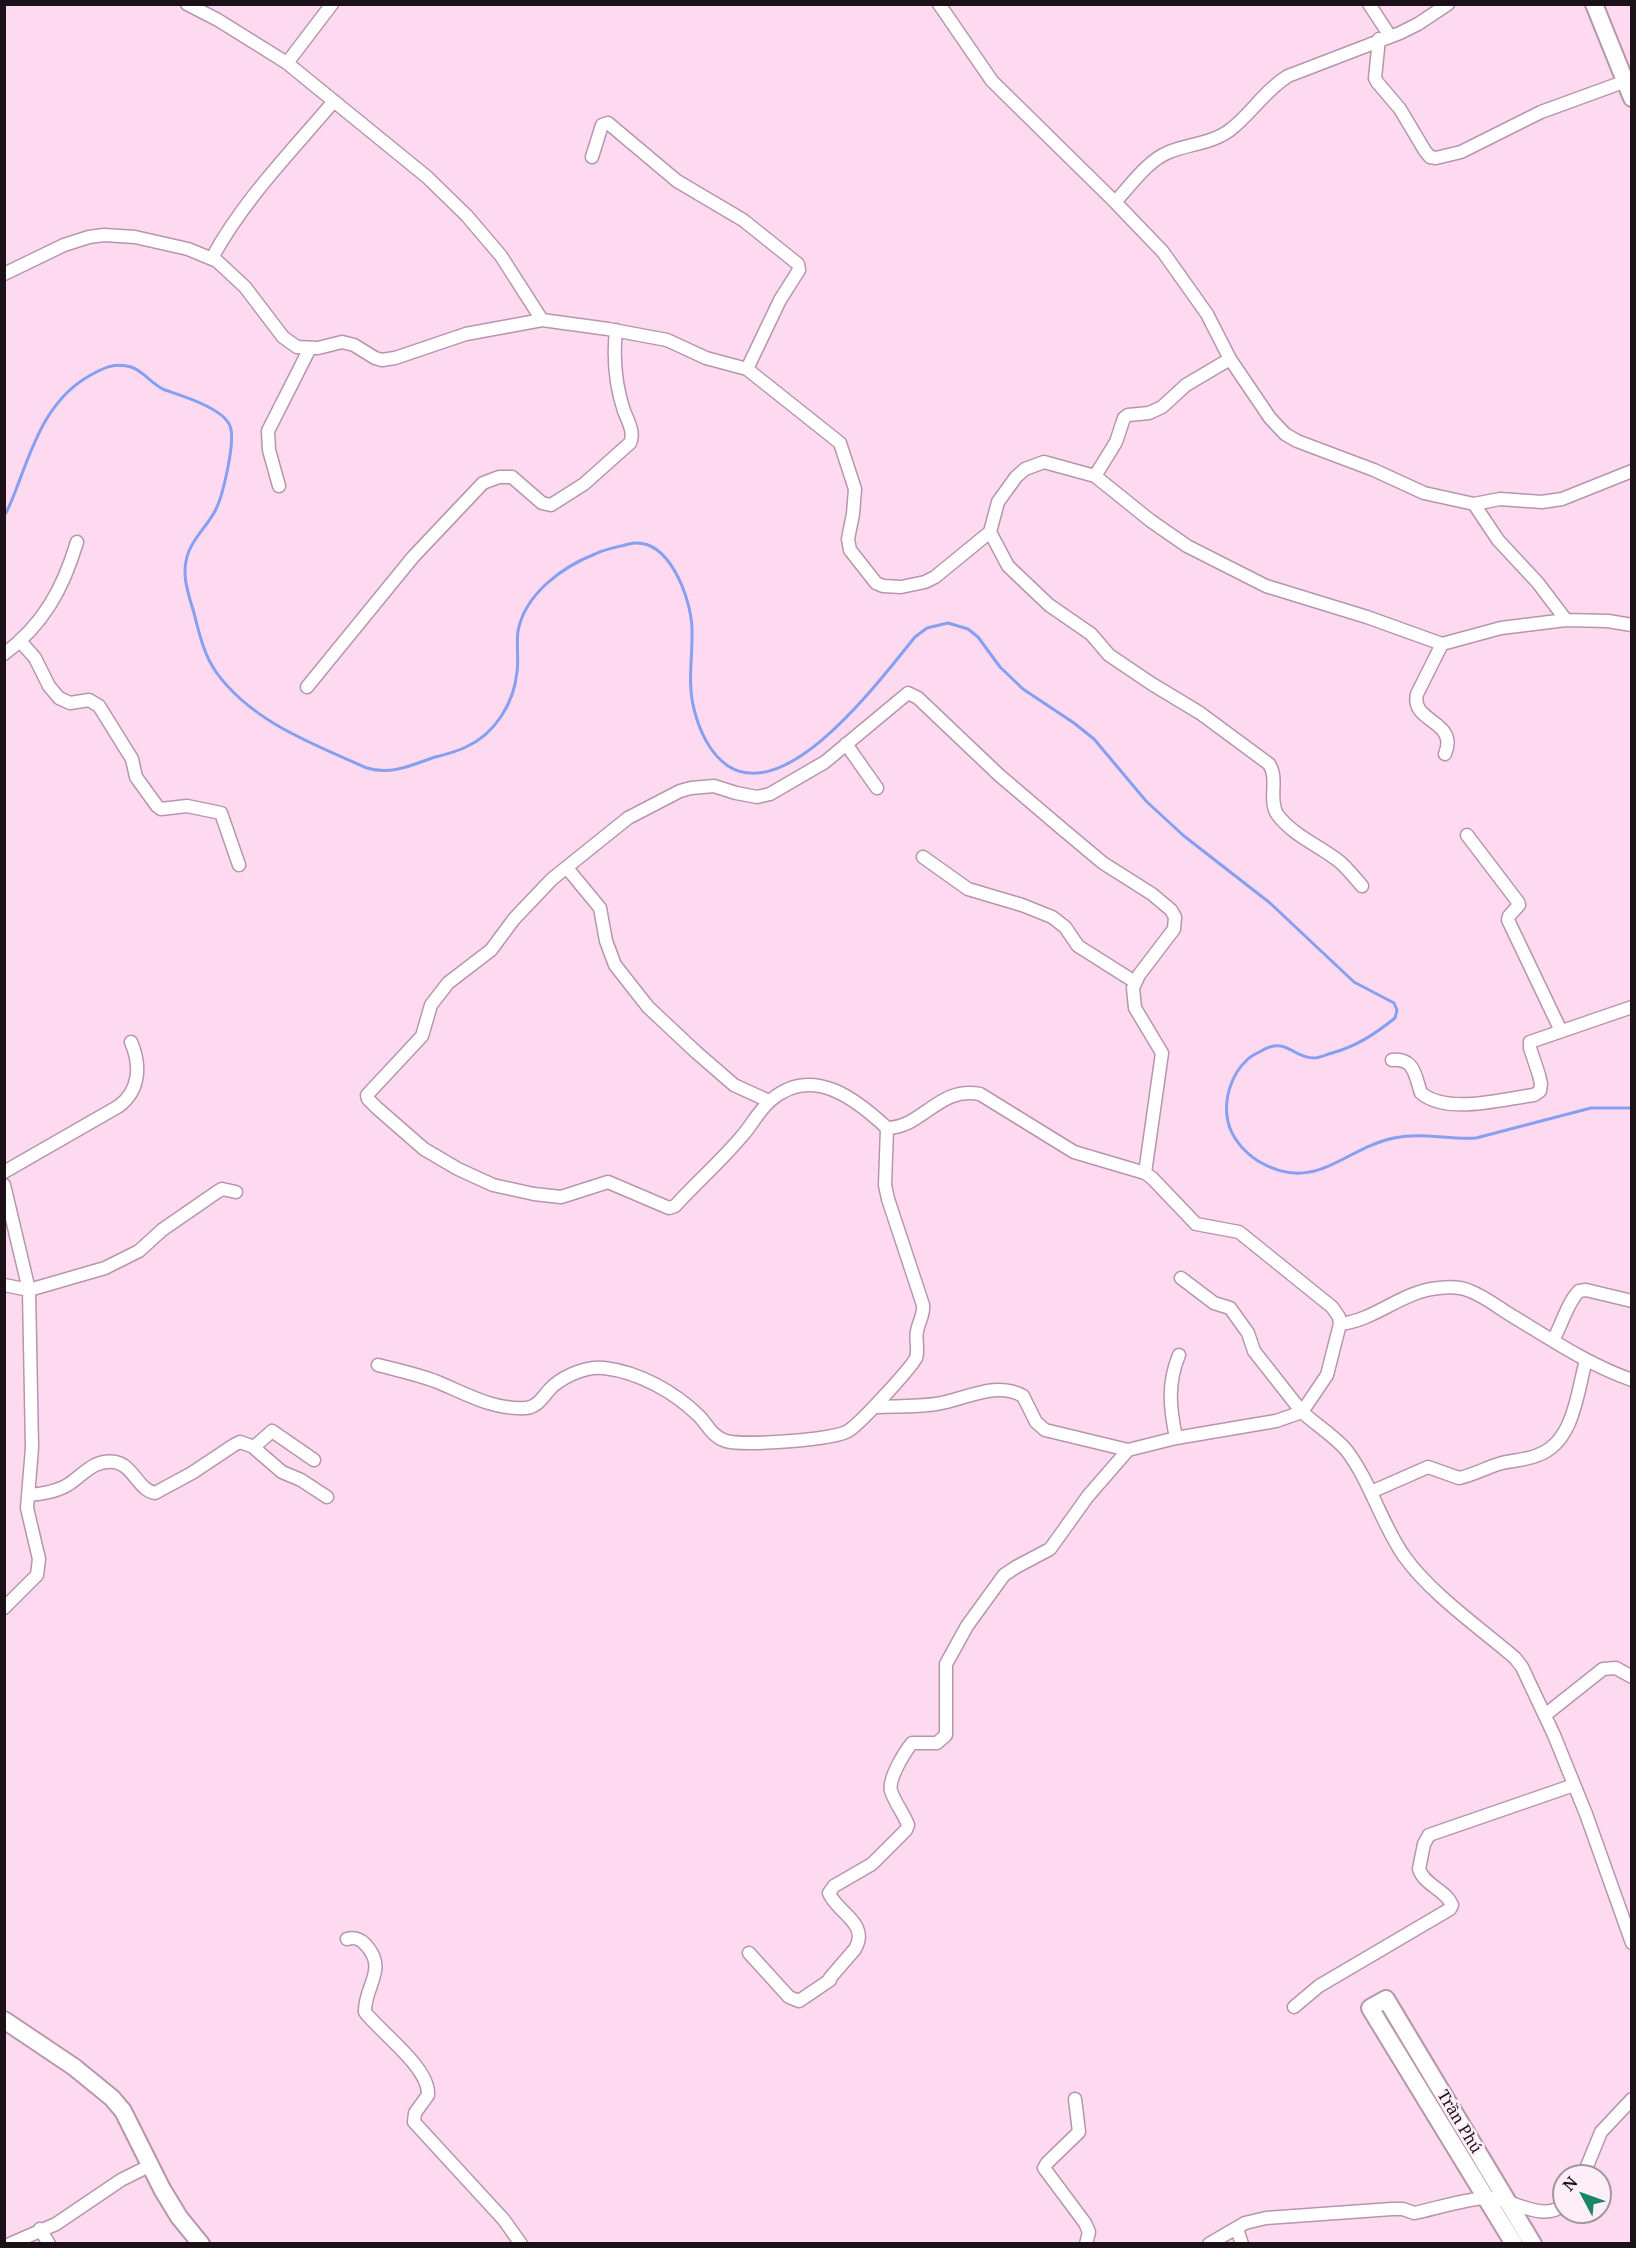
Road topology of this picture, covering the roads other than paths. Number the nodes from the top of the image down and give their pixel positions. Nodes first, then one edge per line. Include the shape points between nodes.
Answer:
1 (187, 4) edge
2 (332, 4) edge
3 (939, 4) edge
4 (1369, 4) edge
5 (1448, 4) edge
6 (1594, 4) edge
7 (1385, 38) junction
8 (286, 63) junction
9 (1626, 81) junction
10 (1632, 98) edge
11 (334, 101) junction
12 (592, 157) dead end
13 (1115, 202) junction
14 (212, 258) junction
15 (4, 274) edge
16 (542, 320) junction
17 (616, 330) junction
18 (310, 348) junction
19 (1230, 358) junction
20 (747, 369) junction
21 (1632, 471) edge
22 (1095, 476) junction
23 (279, 486) dead end
24 (1474, 504) junction
25 (990, 532) junction
26 (77, 542) dead end
27 (1566, 620) junction
28 (1632, 625) edge
29 (21, 642) junction
30 (1442, 644) junction
31 (4, 654) edge
32 (307, 687) dead end
33 (846, 744) junction
34 (1445, 754) dead end
35 (877, 788) dead end
36 (1467, 835) dead end
37 (923, 857) dead end
38 (239, 865) dead end
39 (567, 868) junction
40 (1362, 886) dead end
41 (1135, 982) junction
42 (1632, 1007) edge
43 (1560, 1031) junction
44 (131, 1042) dead end
45 (1392, 1060) dead end
46 (769, 1101) junction
47 (887, 1128) junction
48 (4, 1172) edge
49 (1145, 1173) junction
50 (4, 1185) edge
51 (236, 1192) dead end
52 (1181, 1278) dead end
53 (4, 1285) edge
54 (30, 1290) junction
55 (1632, 1301) edge
56 (1340, 1324) junction
57 (1553, 1340) junction
58 (1179, 1355) dead end
59 (1586, 1360) junction
60 (378, 1365) dead end
61 (1632, 1380) edge
62 (875, 1407) junction
63 (1302, 1412) junction
64 (1176, 1438) junction
65 (253, 1448) junction
66 (1128, 1450) junction
67 (314, 1460) dead end
68 (1371, 1492) junction
69 (28, 1496) junction
70 (327, 1497) dead end
71 (4, 1608) edge
72 (1632, 1677) edge
73 (1545, 1715) junction
74 (1574, 1785) junction
75 (347, 1939) dead end
76 (1632, 1943) edge
77 (749, 1953) dead end
78 (1294, 2007) dead end
79 (4, 2020) edge
80 (1075, 2098) dead end
81 (1632, 2099) edge
82 (1588, 2164) edge
83 (151, 2165) junction
84 (1486, 2198) junction
85 (1506, 2200) junction
86 (1552, 2210) edge
87 (40, 2229) junction
88 (1237, 2229) junction
89 (10, 2244) edge
90 (49, 2244) edge
91 (201, 2244) edge
92 (522, 2244) edge
93 (1086, 2244) edge
94 (1209, 2244) edge
95 (1242, 2244) edge
96 (1514, 2244) edge
97 (1533, 2244) edge

1 - 8 street
2 - 8 street
3 - 13 street via 992,81
4 - 7 street
5 - 7 street via 1418,24
6 - 9 main road
7 - 9 street via 1375,78 1430,157 1461,152 1541,112
7 - 13 street via 1281,80 1230,130 1162,156
8 - 11 street
9 - 10 main road
11 - 14 street via 264,181 229,227
11 - 16 street via 427,177 467,216 501,256
12 - 20 street via 602,125 608,123 677,181 743,220 798,264 799,270
13 - 19 street via 1182,278 1208,314
14 - 15 street via 135,237 95,236 64,245
14 - 18 street via 245,287 290,343
16 - 17 street
16 - 18 street via 465,334 382,360 342,342
17 - 20 street via 667,340 706,358
17 - 32 street via 614,359 620,396 633,436 630,442 584,484 551,505 542,503 512,477 483,483 413,557
18 - 23 street via 268,431
19 - 22 street via 1186,385 1162,407 1124,418 1116,442
19 - 24 street via 1270,418 1291,437 1424,493
20 - 25 street via 840,443 855,489 850,550 876,583 901,586 925,582
21 - 24 street via 1562,499
22 - 25 street via 1044,462 1025,469 998,502
22 - 30 street via 1187,546 1266,586
24 - 27 street via 1498,540
25 - 40 street via 1008,566 1049,605 1091,633 1108,655 1200,713 1269,764 1274,776 1274,808 1279,816 1342,863
26 - 29 street via 72,560 40,622
27 - 28 street
27 - 30 street via 1501,628
29 - 31 street
29 - 38 street via 59,698 70,703 89,700 99,706 132,759 136,777 156,806 221,813
30 - 34 street via 1416,701 1421,712 1445,733
33 - 35 street
33 - 39 street via 811,772 770,794 747,796 714,786 681,791 627,818
33 - 41 street via 907,694 918,698 1083,847 1171,910 1175,926
36 - 43 street via 1518,902 1508,920
37 - 41 street via 968,889 1052,917 1065,927 1078,946
39 - 46 street via 600,908 615,965 648,1006 727,1078
39 - 46 street via 514,919 491,950 435,998 422,1036 370,1090 368,1099 424,1149 493,1185 561,1197 608,1182 669,1208 710,1171
41 - 49 street via 1135,1008 1162,1053
42 - 43 street
43 - 45 street via 1530,1042 1541,1084 1534,1095 1462,1105 1440,1103 1421,1094 1410,1064
44 - 48 street via 138,1067 136,1083 128,1098
46 - 47 street via 798,1086 825,1087 852,1100
47 - 49 street via 904,1126 956,1094 980,1094 1074,1152
47 - 62 street via 885,1185 924,1312 916,1332 916,1356
49 - 56 street via 1196,1224 1242,1234 1332,1307
50 - 54 street
51 - 54 street via 222,1189 139,1251 105,1268
52 - 63 street via 1214,1303 1230,1308 1248,1333 1254,1351
53 - 54 street
54 - 69 street via 32,1448
55 - 57 street via 1579,1291
56 - 57 street via 1362,1319 1412,1294 1456,1288 1472,1292
56 - 63 street via 1327,1375
57 - 59 street
58 - 64 street via 1170,1397
59 - 61 street
59 - 68 street via 1564,1434 1547,1452 1459,1478 1428,1467
60 - 62 street via 418,1375 480,1401 526,1408 537,1404 554,1385 587,1369 632,1373 676,1398 716,1436 729,1442 777,1442 843,1433
62 - 66 street via 936,1404 994,1389 1010,1390 1023,1396 1045,1431
63 - 64 street via 1276,1421
63 - 68 street via 1347,1451
64 - 66 street
65 - 67 street via 272,1431
65 - 69 street via 240,1442 155,1493 148,1491 120,1463 106,1461 89,1467 61,1488
65 - 70 street via 282,1472
66 - 77 street via 1050,1549 1004,1575 955,1646 946,1664 946,1735 937,1743 912,1743 891,1782 892,1793 908,1825 906,1830 872,1864 834,1886 829,1893 855,1923 859,1938 855,1949 830,1980 799,2001 789,1997
68 - 73 street via 1411,1566 1515,1658
69 - 71 street via 39,1568 32,1581
72 - 73 street via 1616,1668 1603,1669
73 - 74 street
74 - 76 street
74 - 78 street via 1429,1834 1419,1869 1448,1898 1450,1909 1326,1982
75 - 92 street via 357,1938 374,1958 376,1973 365,2012 427,2082 428,2095 414,2113 414,2122
79 - 83 main road via 112,2098
80 - 93 street via 1079,2132 1044,2168 1085,2223 1089,2232
81 - 82 street via 1601,2132
83 - 87 street via 121,2180 56,2224
83 - 91 main road via 171,2204
84 - 85 street
84 - 85 main road, Trần Phú via 1370,2008 1386,1999
84 - 88 street via 1414,2213 1392,2209 1266,2218
84 - 96 main road, Trần Phú
85 - 86 street via 1529,2210
85 - 97 main road, Trần Phú
87 - 89 street
87 - 90 street
88 - 94 street
88 - 95 street

